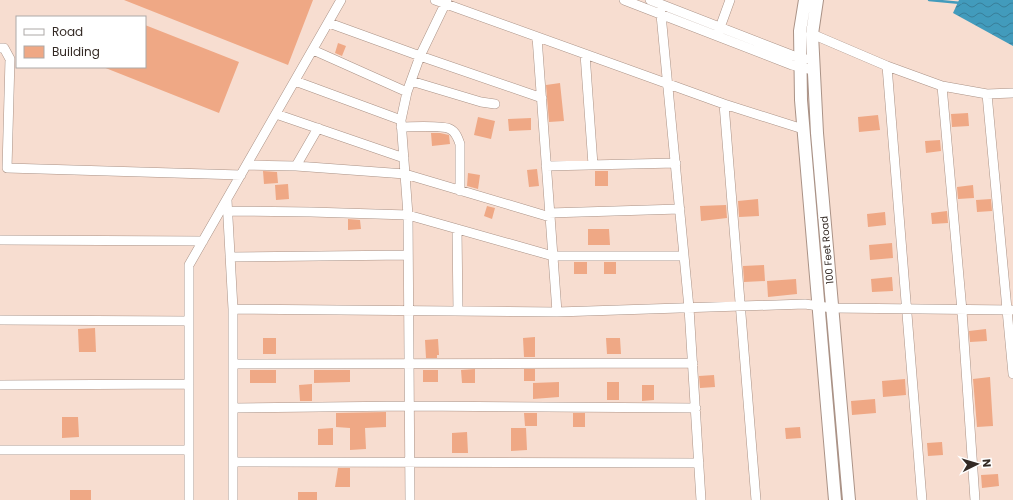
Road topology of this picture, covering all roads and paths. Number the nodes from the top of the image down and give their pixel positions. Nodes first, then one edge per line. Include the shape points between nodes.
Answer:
1 (341, 0) edge
2 (435, 0) edge
3 (624, 0) edge
4 (650, 0) edge
5 (730, 0) edge
6 (805, 0) edge
7 (816, 0) edge
8 (446, 2) edge
9 (660, 4) junction
10 (661, 14) junction
11 (328, 22) junction
12 (720, 27) junction
13 (812, 34) junction
14 (717, 36) junction
15 (537, 37) junction
16 (0, 48) edge
17 (313, 50) junction
18 (585, 54) junction
19 (420, 56) junction
20 (807, 64) junction
21 (887, 66) junction
22 (295, 81) junction
23 (411, 81) junction
24 (669, 84) junction
25 (942, 86) junction
26 (407, 92) junction
27 (1013, 93) edge
28 (987, 94) junction
29 (542, 98) junction
30 (495, 104) dead end
31 (724, 104) junction
32 (276, 114) junction
33 (401, 123) junction
34 (318, 128) junction
35 (803, 129) junction
36 (404, 158) junction
37 (676, 163) junction
38 (247, 164) junction
39 (593, 165) junction
40 (296, 166) junction
41 (546, 166) junction
42 (3, 168) edge
43 (405, 174) junction
44 (242, 175) junction
45 (460, 191) junction
46 (227, 200) junction
47 (680, 209) junction
48 (228, 211) junction
49 (408, 215) junction
50 (549, 215) junction
51 (457, 229) junction
52 (0, 240) edge
53 (203, 241) junction
54 (408, 255) junction
55 (553, 256) junction
56 (684, 256) junction
57 (230, 257) junction
58 (818, 305) junction
59 (740, 306) junction
60 (689, 308) junction
61 (832, 308) junction
62 (233, 309) junction
63 (907, 309) junction
64 (962, 310) junction
65 (1010, 310) edge
66 (408, 311) junction
67 (458, 311) junction
68 (557, 312) junction
69 (0, 320) edge
70 (189, 321) junction
71 (693, 363) junction
72 (234, 364) junction
73 (410, 365) junction
74 (1013, 374) edge
75 (189, 384) junction
76 (0, 386) edge
77 (409, 406) junction
78 (234, 408) junction
79 (696, 408) junction
80 (0, 450) edge
81 (189, 450) junction
82 (234, 462) junction
83 (410, 463) junction
84 (699, 463) junction
85 (189, 500) edge
86 (233, 500) edge
87 (410, 500) edge
88 (701, 500) edge
89 (756, 500) edge
90 (835, 500) edge
91 (849, 500) edge
92 (922, 500) edge
93 (975, 500) edge

1 - 11 street
2 - 8 street
3 - 10 street
4 - 9 street
5 - 12 street
6 - 20 main road, 100 Feet Road via 800,31
7 - 13 main road, 100 Feet Road
8 - 15 street
8 - 19 street
9 - 10 street
9 - 12 street
10 - 14 street
10 - 24 street
11 - 17 street
11 - 19 street
12 - 14 street
12 - 20 street
13 - 20 main road, 100 Feet Road
13 - 21 street
14 - 20 street
15 - 18 street
15 - 29 street
16 - 42 street via 4,48 10,59
17 - 22 street
17 - 26 street
18 - 24 street
18 - 39 street
19 - 23 street
19 - 29 street
20 - 35 main road, 100 Feet Road via 801,100
20 - 61 main road, 100 Feet Road via 818,141
21 - 25 street
21 - 63 street
22 - 32 street
22 - 33 street
23 - 26 street
23 - 30 street
24 - 31 street
24 - 37 street
25 - 28 street
25 - 64 street
26 - 33 street
27 - 28 street
28 - 65 street
29 - 41 street
31 - 35 street
31 - 59 street
32 - 34 street
32 - 38 street
33 - 36 street
33 - 45 street via 446,128 454,132 460,144
34 - 36 street
34 - 40 street
35 - 58 main road, 100 Feet Road
36 - 43 street
37 - 39 street
37 - 47 street
38 - 40 street
38 - 44 street
39 - 41 street
40 - 43 street
41 - 50 street
42 - 44 street
43 - 45 street
43 - 49 street
44 - 46 street
45 - 50 street
46 - 48 street
46 - 53 street
47 - 50 street
47 - 56 street
48 - 49 street
48 - 57 street
49 - 51 street
49 - 54 street
50 - 55 street
51 - 55 street
51 - 67 street
52 - 53 street
53 - 70 street via 189,265
54 - 57 street
54 - 66 street
55 - 56 street
55 - 68 street
56 - 60 street
57 - 62 street
58 - 59 street
58 - 61 street
58 - 90 main road, 100 Feet Road
59 - 60 street
59 - 89 street
60 - 68 street
60 - 71 street
61 - 63 street
61 - 91 main road, 100 Feet Road
62 - 66 street
62 - 72 street
63 - 64 street
63 - 92 street
64 - 65 street
64 - 93 street
65 - 74 street
66 - 67 street
66 - 73 street
67 - 68 street
69 - 70 street
70 - 75 street
71 - 73 street
71 - 79 street
72 - 73 street
72 - 78 street
73 - 77 street
75 - 76 street
75 - 81 street
77 - 78 street
77 - 79 street
77 - 83 street
78 - 82 street
79 - 84 street
80 - 81 street
81 - 85 street
82 - 83 street
82 - 86 street
83 - 84 street
83 - 87 street
84 - 88 street

